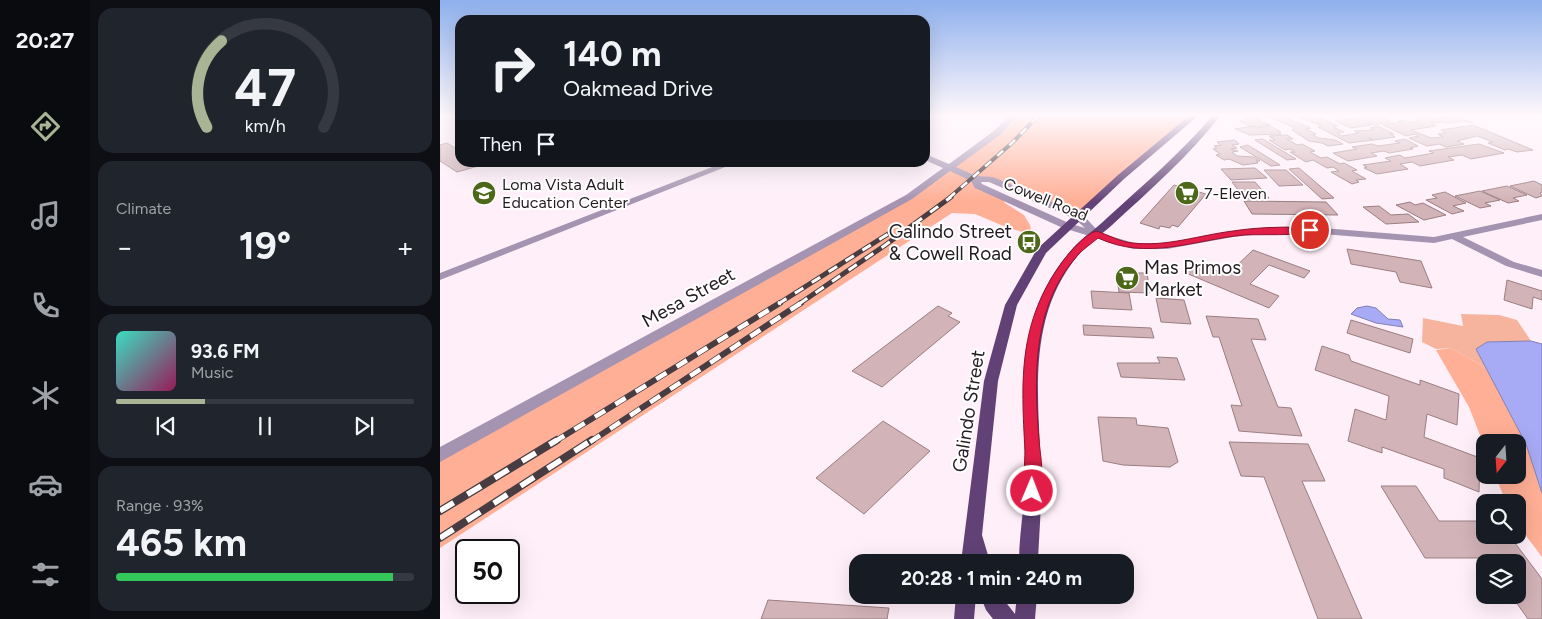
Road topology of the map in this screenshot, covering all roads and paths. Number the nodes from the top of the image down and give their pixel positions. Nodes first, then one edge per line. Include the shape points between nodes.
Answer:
1 (984, 144) edge
2 (1160, 144) edge
3 (1190, 144) edge
4 (930, 159) edge
5 (721, 167) edge
6 (952, 168) junction
7 (975, 179) junction
8 (1542, 217) edge
9 (1073, 222) junction
10 (1096, 234) junction
11 (1453, 236) junction
12 (1542, 274) edge
13 (440, 277) edge
14 (440, 455) edge
15 (974, 532) junction
16 (971, 554) edge
17 (978, 554) edge
18 (1028, 554) edge
19 (965, 604) edge
20 (994, 604) edge
21 (1026, 604) edge
22 (964, 619) edge
23 (1007, 619) edge
24 (1025, 619) edge

1 - 6 street, Mesa Street
2 - 9 main road, Galindo Street
3 - 10 main road
4 - 6 street, Cowell Road
5 - 13 street
6 - 7 street, Cowell Road
6 - 14 street, Mesa Street via 909,197
7 - 9 street, Cowell Road via 990,179
7 - 9 street, Cowell Road via 978,186
8 - 11 street
9 - 10 street, Cowell Road
9 - 15 main road, Galindo Street via 1041,251 1011,305 991,381
10 - 11 street via 1133,246 1167,246 1269,230 1348,232 1434,240
10 - 18 main road via 1074,253 1057,277 1041,310 1033,339 1028,386 1033,473
11 - 12 street via 1510,264
15 - 16 main road, Galindo Street
15 - 17 main road
19 - 22 main road
20 - 23 main road
21 - 24 main road

